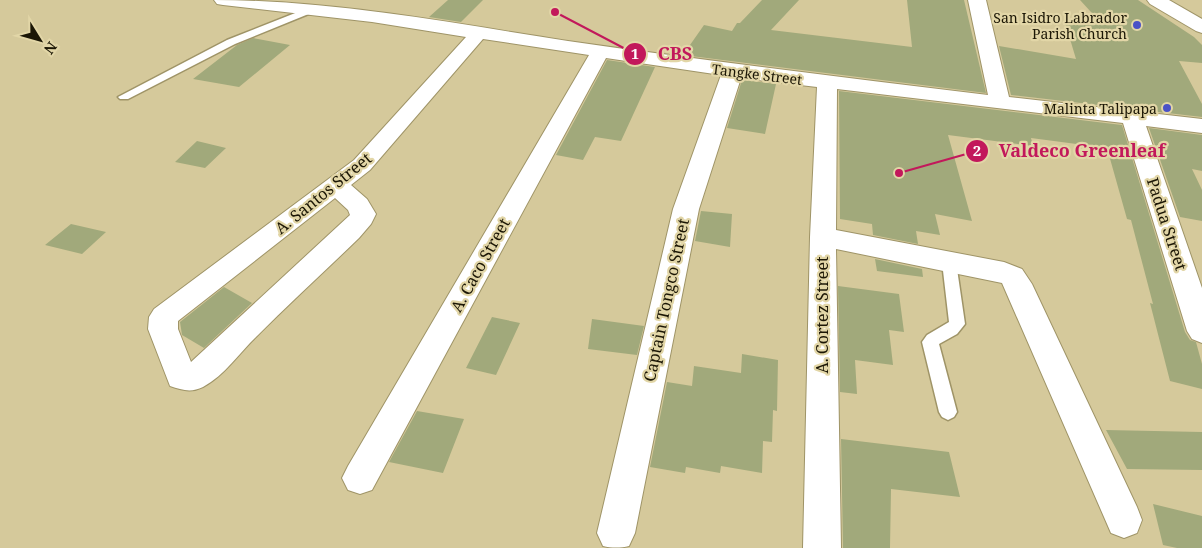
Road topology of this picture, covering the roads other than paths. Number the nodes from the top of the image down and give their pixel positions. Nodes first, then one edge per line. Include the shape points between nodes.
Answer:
1 (224, 0) edge
2 (977, 0) edge
3 (1156, 0) edge
4 (308, 11) junction
5 (1202, 27) edge
6 (478, 34) junction
7 (600, 52) junction
8 (733, 71) junction
9 (827, 83) junction
10 (124, 97) dead end
11 (1000, 102) junction
12 (1132, 118) junction
13 (1202, 126) edge
14 (336, 185) junction
15 (823, 238) junction
16 (949, 262) junction
17 (1202, 331) edge
18 (948, 412) dead end
19 (360, 478) dead end
20 (1124, 520) dead end
21 (616, 533) dead end
22 (822, 548) edge

1 - 4 street, Tangke Street
2 - 11 street
3 - 5 street
4 - 6 street, Tangke Street via 372,16
4 - 10 lane via 230,42
6 - 7 street, Tangke Street
6 - 14 street, A. Santos Street via 362,165
7 - 8 street, Tangke Street
7 - 19 street, A. Caco Street
8 - 9 street, Tangke Street
8 - 21 street, Captain Tongco Street via 686,209
9 - 11 street, Tangke Street
9 - 15 street, A. Cortez Street
11 - 12 street, Tangke Street
12 - 13 street, Tangke Street
12 - 17 street, Padua Street
14 - 14 street, A. Santos Street via 358,205 362,218 206,369 191,378 182,377 163,329 164,318
15 - 16 street
15 - 22 street, A. Cortez Street
16 - 18 lane via 957,324 953,330 930,342
16 - 20 street via 1004,272 1018,284

